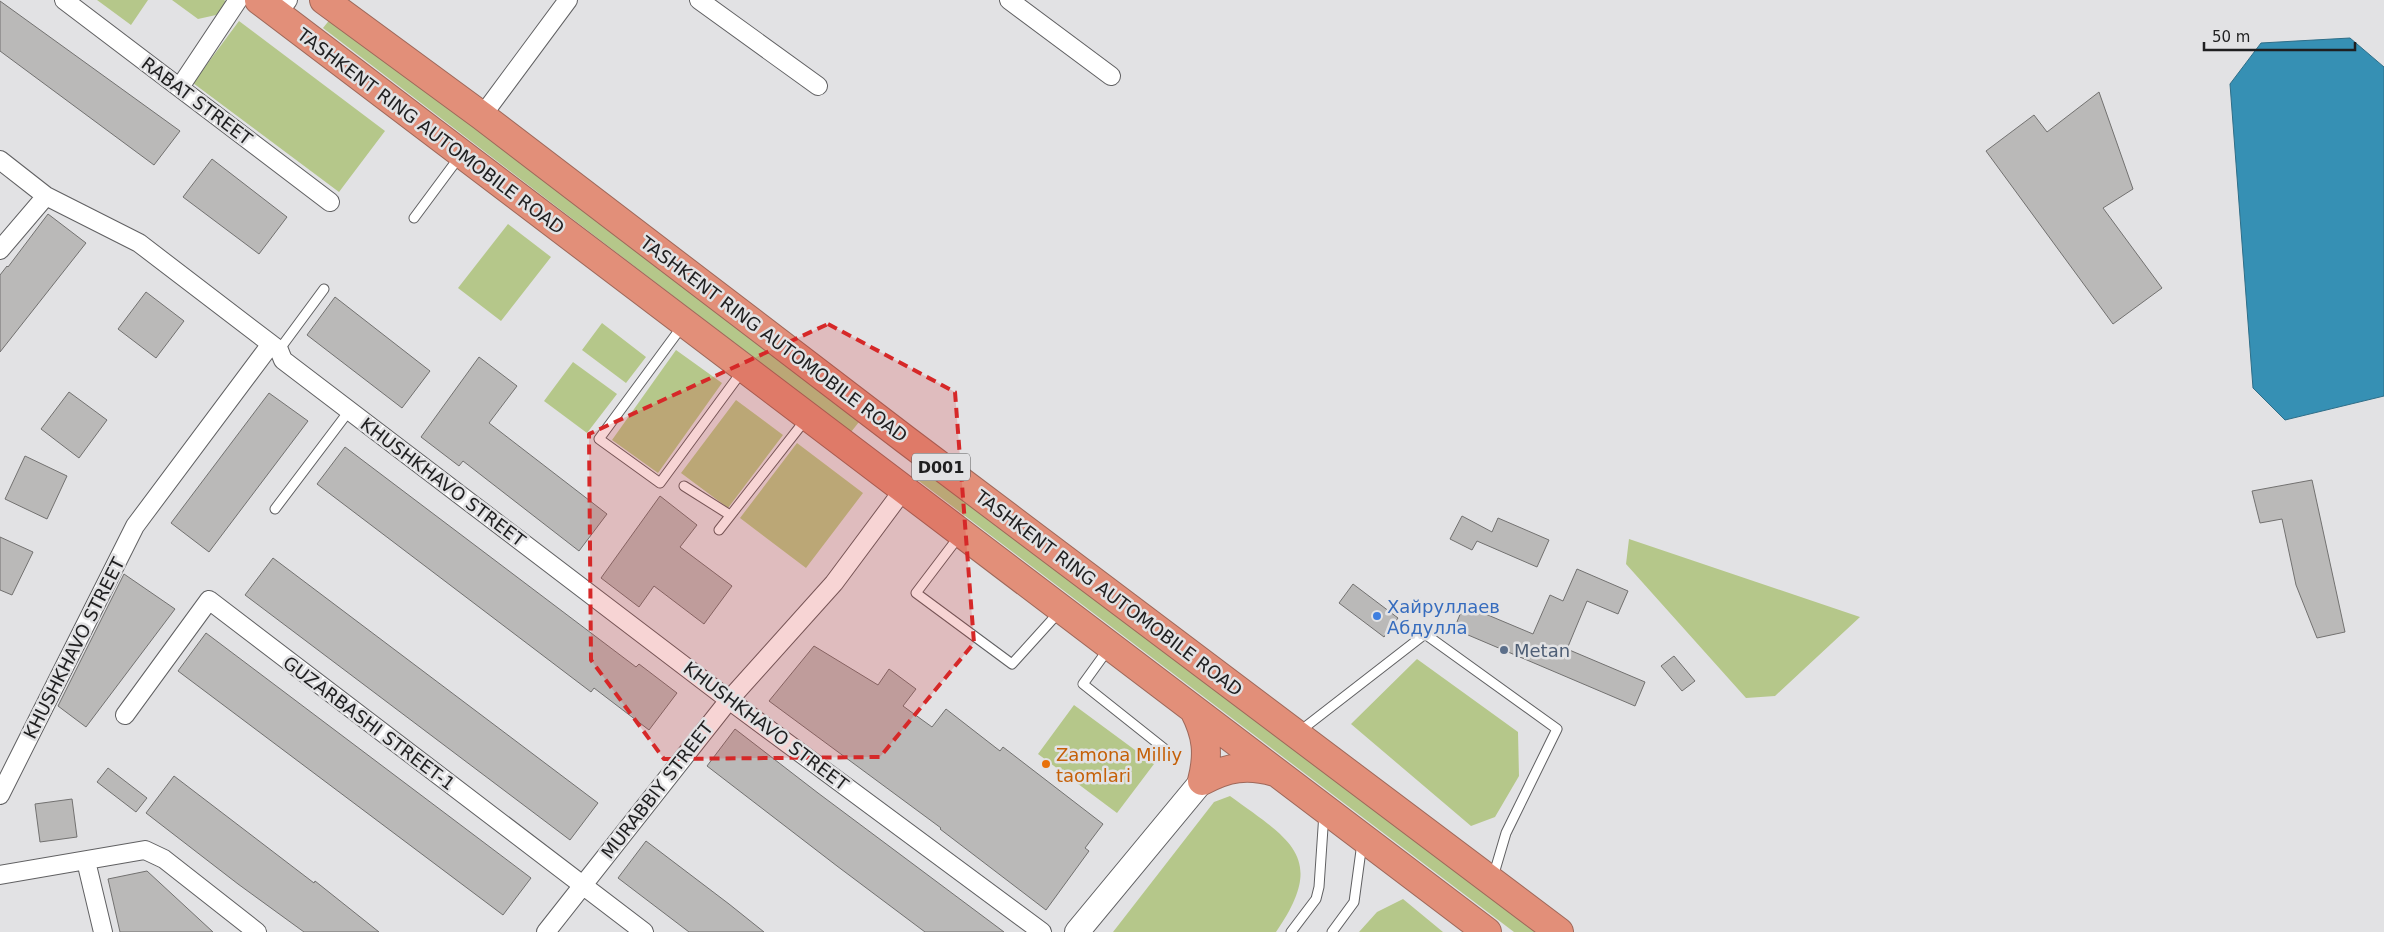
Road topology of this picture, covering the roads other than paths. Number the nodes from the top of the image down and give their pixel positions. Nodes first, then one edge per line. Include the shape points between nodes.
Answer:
1 (64, 0) edge
2 (238, 0) edge
3 (324, 0) edge
4 (568, 0) edge
5 (698, 0) edge
6 (1009, 0) edge
7 (275, 5) edge
8 (1111, 76) dead end
9 (818, 86) dead end
10 (180, 87) junction
11 (482, 116) junction
12 (462, 154) junction
13 (0, 160) edge
14 (46, 196) junction
15 (330, 202) dead end
16 (414, 218) dead end
17 (0, 250) edge
18 (324, 289) dead end
19 (685, 323) junction
20 (275, 347) junction
21 (744, 368) junction
22 (349, 410) junction
23 (808, 416) junction
24 (906, 440) junction
25 (881, 472) junction
26 (684, 486) dead end
27 (904, 489) junction
28 (275, 508) dead end
29 (730, 515) junction
30 (719, 530) dead end
31 (961, 533) junction
32 (1062, 609) junction
33 (1111, 646) junction
34 (729, 700) junction
35 (1193, 709) junction
36 (124, 715) dead end
37 (1296, 735) junction
38 (1166, 750) dead end
39 (1278, 773) junction
40 (1202, 781) junction
41 (0, 795) edge
42 (1324, 808) junction
43 (1363, 838) junction
44 (86, 861) junction
45 (0, 875) edge
46 (1491, 882) junction
47 (582, 885) junction
48 (103, 932) edge
49 (257, 932) edge
50 (546, 932) edge
51 (644, 932) edge
52 (1042, 932) edge
53 (1077, 932) edge
54 (1291, 932) edge
55 (1332, 932) edge
56 (1488, 932) edge
57 (1559, 932) edge

1 - 10 street, RABAT STREET
2 - 10 street
3 - 11 highway, TASHKENT RING AUTOMOBILE ROAD / D001
4 - 11 street
5 - 9 street
6 - 8 street
7 - 12 highway, TASHKENT RING AUTOMOBILE ROAD / D001
10 - 15 street, RABAT STREET
11 - 24 highway, TASHKENT RING AUTOMOBILE ROAD / D001
12 - 16 lane
12 - 19 highway, TASHKENT RING AUTOMOBILE ROAD / D001
13 - 14 street
14 - 17 street
14 - 20 street via 139,243
18 - 20 lane
19 - 21 highway, TASHKENT RING AUTOMOBILE ROAD / D001
19 - 21 lane via 599,439 660,483
20 - 22 street, KHUSHKHAVO STREET via 283,360
20 - 41 street, KHUSHKHAVO STREET via 134,526
21 - 23 highway, TASHKENT RING AUTOMOBILE ROAD / D001
22 - 28 lane
22 - 34 street, KHUSHKHAVO STREET
23 - 25 highway, TASHKENT RING AUTOMOBILE ROAD / D001
23 - 29 lane
24 - 25 highway
24 - 37 highway, TASHKENT RING AUTOMOBILE ROAD / D001
25 - 27 highway, TASHKENT RING AUTOMOBILE ROAD / D001
26 - 29 lane
27 - 31 highway, TASHKENT RING AUTOMOBILE ROAD / D001
27 - 34 street, MURABBIY STREET via 834,583
29 - 30 lane
31 - 32 highway, TASHKENT RING AUTOMOBILE ROAD / D001
31 - 32 lane via 916,593 1012,664
32 - 33 highway, TASHKENT RING AUTOMOBILE ROAD / D001
33 - 35 highway, TASHKENT RING AUTOMOBILE ROAD / D001
33 - 38 lane via 1083,684
34 - 47 street, MURABBIY STREET
34 - 52 street, KHUSHKHAVO STREET
35 - 39 highway, TASHKENT RING AUTOMOBILE ROAD / D001
35 - 40 highway via 1207,744
36 - 47 street, GUZARBASHI STREET-1 via 209,600
37 - 46 highway, TASHKENT RING AUTOMOBILE ROAD / D001
37 - 46 lane via 1426,634 1557,729 1506,833
39 - 40 highway via 1258,767 1237,767
39 - 42 highway, TASHKENT RING AUTOMOBILE ROAD / D001
40 - 53 street
42 - 43 highway, TASHKENT RING AUTOMOBILE ROAD / D001
42 - 54 lane via 1316,899
43 - 55 lane via 1354,902
43 - 56 highway, TASHKENT RING AUTOMOBILE ROAD / D001
44 - 45 street
44 - 48 street
44 - 49 street via 145,850 164,859
46 - 57 highway, TASHKENT RING AUTOMOBILE ROAD / D001
47 - 50 street, MURABBIY STREET
47 - 51 street, GUZARBASHI STREET-1

